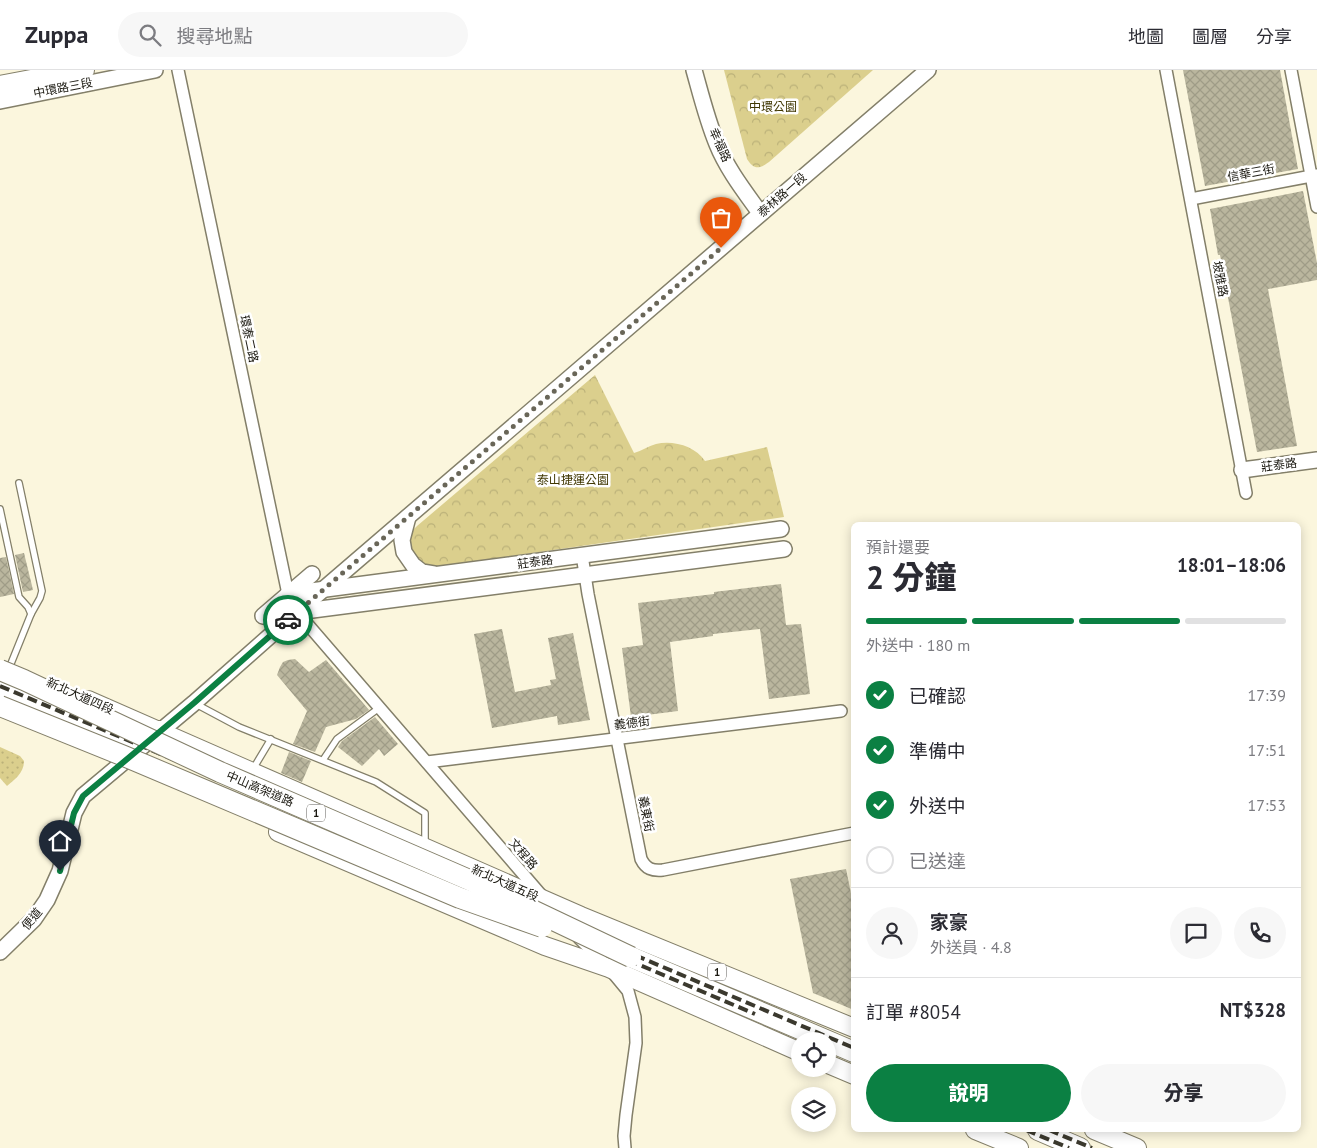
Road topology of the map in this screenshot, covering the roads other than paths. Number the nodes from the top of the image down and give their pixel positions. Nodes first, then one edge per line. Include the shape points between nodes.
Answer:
1 (84, 70) edge
2 (155, 70) edge
3 (178, 70) edge
4 (694, 70) edge
5 (928, 70) edge
6 (1166, 70) edge
7 (1292, 70) edge
8 (0, 86) edge
9 (0, 101) edge
10 (1314, 175) edge
11 (1191, 199) junction
12 (1317, 207) edge
13 (760, 213) junction
14 (1317, 460) edge
15 (1242, 470) junction
16 (19, 482) dead end
17 (1246, 493) dead end
18 (0, 509) edge
19 (408, 517) junction
20 (582, 555) junction
21 (312, 574) dead end
22 (438, 575) junction
23 (585, 575) junction
24 (324, 590) junction
25 (288, 594) junction
26 (297, 612) junction
27 (31, 614) junction
28 (263, 616) dead end
29 (3, 666) edge
30 (0, 690) edge
31 (194, 703) junction
32 (0, 706) edge
33 (380, 708) junction
34 (841, 711) dead end
35 (0, 715) edge
36 (160, 731) junction
37 (616, 738) junction
38 (271, 739) junction
39 (119, 740) junction
40 (324, 760) junction
41 (427, 762) junction
42 (120, 764) junction
43 (252, 771) junction
44 (83, 796) joint
45 (369, 823) junction
46 (851, 834) edge
47 (425, 848) junction
48 (351, 863) junction
49 (545, 900) junction
50 (0, 952) edge
51 (630, 958) junction
52 (609, 968) junction
53 (851, 1027) edge
54 (791, 1048) edge
55 (851, 1051) edge
56 (836, 1067) edge
57 (851, 1074) edge
58 (980, 1132) edge
59 (1043, 1132) edge
60 (1099, 1132) edge
61 (625, 1148) edge
62 (1019, 1148) edge
63 (1080, 1148) edge
64 (1136, 1148) edge

1 - 8 highway
2 - 9 main road, 中環路三段
3 - 25 street, 環泰二路
4 - 13 main road, 幸福路 via 717,146
5 - 13 main road, 泰林路一段
6 - 11 street, 坡雅路
7 - 10 street
10 - 11 street, 信華三街
10 - 12 street
11 - 15 street, 坡雅路
13 - 19 main road, 泰林路一段
14 - 15 main road, 莊泰路
15 - 17 street, 坡雅路
16 - 27 lane via 42,591
18 - 27 lane via 19,597
19 - 22 main road via 402,540 404,552 422,572
19 - 24 main road, 泰林路一段
20 - 22 main road, 莊泰路
20 - 23 street, 義東街
20 - 23 main road, 莊泰路 via 783,539
21 - 25 main road
22 - 24 main road, 莊泰路
23 - 26 main road, 莊泰路
23 - 37 street, 義東街
24 - 25 main road, 莊泰路
24 - 26 main road, 泰林路一段
25 - 26 street, 環泰二路
25 - 28 main road
26 - 31 main road, 泰林路一段
26 - 33 street, 文程路
27 - 29 lane
29 - 36 main road, 新北大道四段 / 1
29 - 51 highway, 中山高架道路 / 1, bridge via 24,680 220,772 467,878
30 - 39 highway
31 - 36 main road, 泰林路一段
31 - 38 lane
32 - 51 highway, 中山高架道路 / 1, bridge via 460,898
33 - 40 lane via 337,739
33 - 41 street, 文程路
34 - 37 street, 義德街
35 - 42 main road
36 - 39 highway
36 - 42 main road, 泰林路一段
36 - 43 main road, 新北大道五段 / 1
37 - 41 street, 義德街
37 - 46 street, 義東街 via 641,859 649,869 663,870
38 - 40 lane
38 - 43 lane
39 - 42 highway
40 - 47 lane via 376,782 425,813
41 - 49 street, 文程路
42 - 44 main road, 泰林路一段
42 - 48 main road
43 - 45 main road, 新北大道五段 / 1
44 - 50 main road, 便道 via 74,813 60,871 47,900 34,919
45 - 47 main road, 新北大道五段 / 1
45 - 48 main road via 373,849 364,860
47 - 49 main road, 新北大道五段 / 1
48 - 52 main road via 545,946
49 - 52 street, 文程路
49 - 53 main road, 新北大道五段 / 1
51 - 55 highway, 中山高架道路 / 1
52 - 54 main road
52 - 61 street, 文程路 via 628,991 635,1017 636,1043
56 - 57 main road
58 - 62 main road
59 - 63 highway
60 - 64 main road

